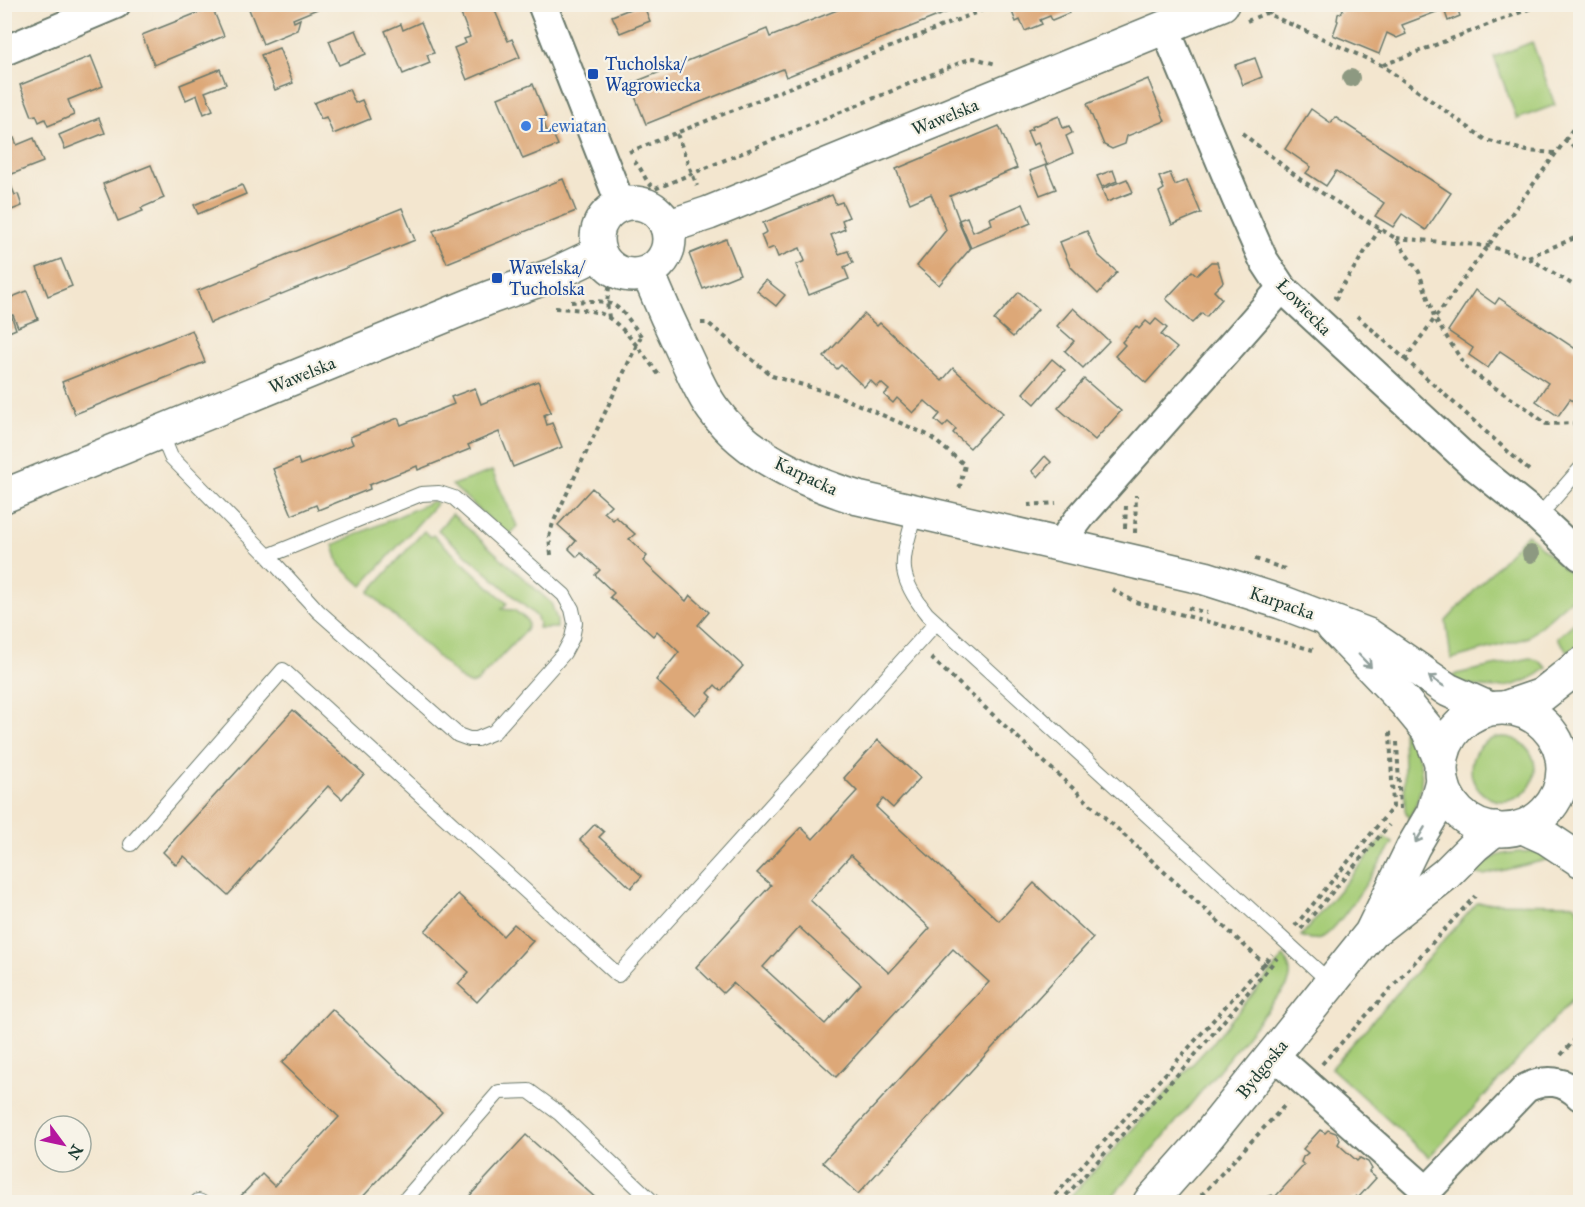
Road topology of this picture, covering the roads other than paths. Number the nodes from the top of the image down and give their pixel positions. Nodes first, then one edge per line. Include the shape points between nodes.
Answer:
1 (116, 4) edge
2 (542, 4) edge
3 (1233, 13) edge
4 (1165, 28) junction
5 (4, 51) edge
6 (607, 205) junction
7 (667, 227) junction
8 (596, 250) junction
9 (648, 273) junction
10 (1282, 288) junction
11 (161, 433) junction
12 (1581, 470) edge
13 (4, 496) edge
14 (915, 512) junction
15 (1538, 517) junction
16 (1064, 546) junction
17 (268, 556) junction
18 (1581, 556) edge
19 (1325, 619) junction
20 (936, 623) junction
21 (1581, 665) edge
22 (1497, 708) junction
23 (1581, 726) edge
24 (1441, 772) junction
25 (1563, 772) junction
26 (1581, 811) edge
27 (1509, 828) junction
28 (131, 844) dead end
29 (1581, 860) edge
30 (1371, 933) junction
31 (1331, 983) junction
32 (1273, 1054) junction
33 (1581, 1096) edge
34 (1422, 1197) edge
35 (404, 1203) edge
36 (653, 1203) edge
37 (1150, 1203) edge

1 - 5 street
2 - 6 street
3 - 4 street, Wawelska
4 - 7 street, Wawelska
4 - 10 street, Łowiecka via 1245,219 1263,259
6 - 7 street via 644,204 662,217
6 - 8 street via 610,210 598,230
7 - 9 street via 669,238 664,258
8 - 9 street via 625,275
8 - 11 street, Wawelska via 553,275
9 - 14 street, Karpacka via 703,394 725,424 794,474 837,491
10 - 15 street, Łowiecka via 1472,463
10 - 16 street via 1081,516
11 - 13 street, Wawelska
11 - 17 lane via 171,457
12 - 15 lane
14 - 16 street, Karpacka
14 - 20 lane via 904,553 904,578 913,596
15 - 18 street, Łowiecka
16 - 19 street, Karpacka via 1205,578
17 - 17 lane via 318,611 451,730 469,739 494,732 564,653 575,628 572,609 564,595 453,498 439,493 421,494
22 -> 19 street, Karpacka via 1449,690 1368,634
19 -> 24 street, Karpacka via 1428,730
20 - 28 lane via 618,975 283,670
20 - 31 lane
21 - 22 street via 1542,695
22 - 24 street via 1470,716 1456,728 1446,744
22 - 25 street via 1525,711 1551,730 1559,744
23 - 25 street
24 - 27 street via 1448,799 1460,813 1474,824
24 -> 30 street, Bydgoska via 1433,813
25 - 26 street
25 - 27 street via 1550,808 1537,820
27 - 29 street via 1547,838
27 - 30 street, Bydgoska via 1474,846 1446,874
30 - 31 street, Bydgoska
31 - 32 street, Bydgoska
32 - 34 street
32 - 37 street, Bydgoska
33 - 34 street via 1557,1082 1546,1081 1526,1088
35 - 36 lane via 499,1092 529,1091 559,1113

